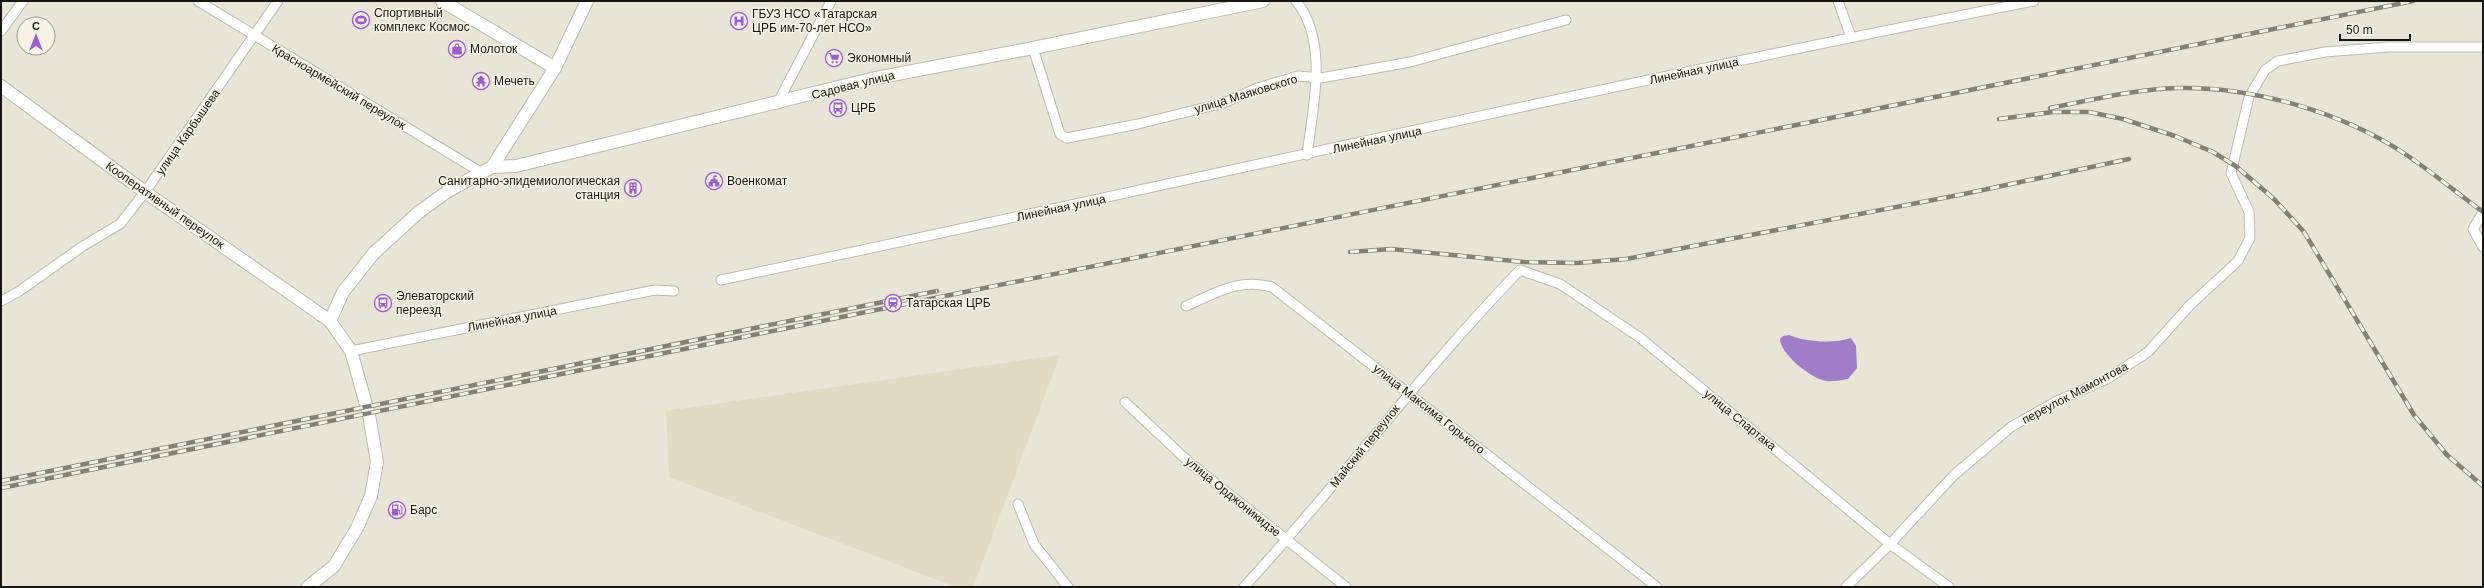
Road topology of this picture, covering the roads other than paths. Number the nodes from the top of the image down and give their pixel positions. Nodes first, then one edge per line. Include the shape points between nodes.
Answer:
1 (23, 1) edge
2 (198, 1) edge
3 (278, 1) edge
4 (442, 1) edge
5 (588, 1) edge
6 (831, 1) edge
7 (1263, 1) edge
8 (1296, 1) edge
9 (1838, 1) edge
10 (2034, 1) edge
11 (1566, 20) dead end
12 (1, 31) edge
13 (255, 37) junction
14 (1851, 37) junction
15 (2483, 47) edge
16 (1033, 48) junction
17 (555, 68) junction
18 (1315, 78) junction
19 (1, 86) edge
20 (777, 104) junction
21 (1307, 155) junction
22 (487, 170) junction
23 (146, 192) junction
24 (2483, 212) edge
25 (2483, 247) edge
26 (1520, 270) joint
27 (721, 280) dead end
28 (674, 291) dead end
29 (1, 301) edge
30 (1186, 306) dead end
31 (330, 321) junction
32 (351, 351) junction
33 (1408, 393) junction
34 (1125, 402) dead end
35 (1018, 504) dead end
36 (1287, 541) junction
37 (1890, 544) junction
38 (334, 566) junction
39 (308, 587) edge
40 (322, 587) edge
41 (1068, 587) edge
42 (1244, 587) edge
43 (1346, 587) edge
44 (1657, 587) edge
45 (1846, 587) edge
46 (1949, 587) edge

1 - 12 street
2 - 13 street, Красноармейский переулок
3 - 13 street, улица Карбышева
4 - 17 street
5 - 17 street
6 - 20 street
7 - 16 street, Садовая улица
8 - 18 street via 1306,12 1312,30
9 - 14 street
10 - 14 street, Линейная улица
11 - 18 street, улица Маяковского via 1410,62
13 - 22 street, Красноармейский переулок
13 - 23 street, улица Карбышева
14 - 21 street, Линейная улица
15 - 37 street, переулок Мамонтова via 2388,48 2325,52 2278,61 2265,70 2249,97 2231,173 2249,212 2250,238 2238,261 2190,305 2148,352 2108,379 2057,401 2010,427 1954,475
16 - 18 street, улица Маяковского via 1060,134 1067,138 1224,103 1257,88 1298,76
16 - 20 street, Садовая улица via 871,78
17 - 22 street
18 - 21 street
19 - 23 street, Кооперативный переулок
20 - 22 street, Садовая улица via 516,166
21 - 27 street, Линейная улица
22 - 31 street via 448,191 424,208 374,254 344,292
23 - 29 street, улица Карбышева via 120,224
23 - 31 street, Кооперативный переулок
24 - 25 street via 2473,229
26 - 33 street, Майский переулок
26 - 37 street, улица Спартака via 1560,284 1639,337
28 - 32 street, Линейная улица via 655,290
30 - 33 street, улица Максима Горького via 1235,285 1257,283 1272,287
31 - 32 street, Кооперативный переулок
32 - 38 street, Кооперативный переулок via 376,451 374,483 357,528
33 - 36 street, Майский переулок
33 - 44 street, улица Максима Горького
34 - 36 street, улица Орджоникидзе via 1189,462
35 - 41 street via 1034,544
36 - 42 street, Майский переулок
36 - 43 street, улица Орджоникидзе
37 - 45 street, переулок Мамонтова
37 - 46 street, улица Спартака
38 - 39 street
38 - 40 street, Кооперативный переулок

